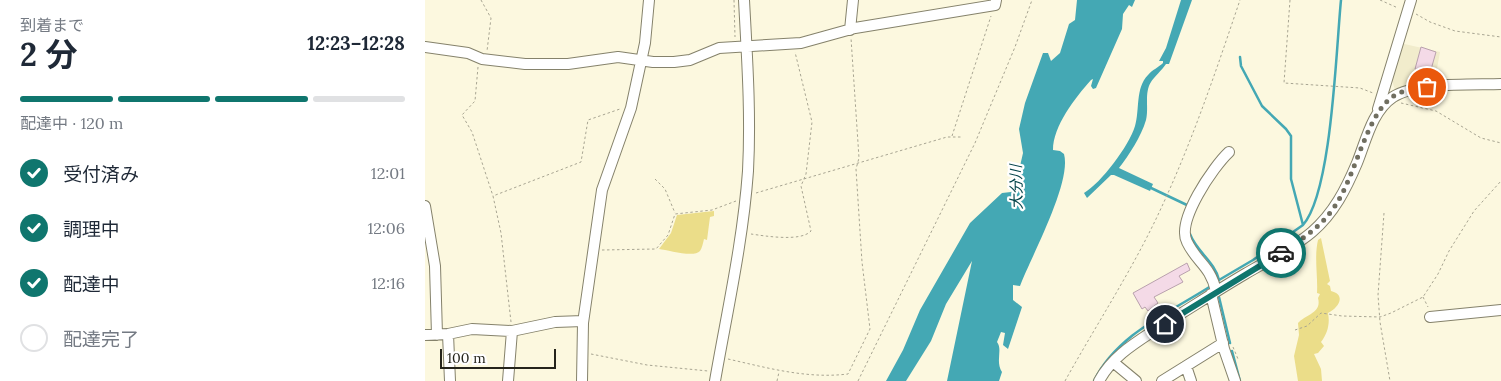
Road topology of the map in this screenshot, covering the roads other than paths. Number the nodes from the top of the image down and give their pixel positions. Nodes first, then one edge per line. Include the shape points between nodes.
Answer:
1 (649, 0) edge
2 (744, 0) edge
3 (853, 0) edge
4 (1411, 0) edge
5 (995, 2) edge
6 (850, 30) junction
7 (425, 47) edge
8 (746, 48) junction
9 (642, 61) junction
10 (1501, 84) edge
11 (1375, 118) junction
12 (1229, 152) dead end
13 (425, 206) edge
14 (1214, 293) junction
15 (1501, 310) edge
16 (1431, 317) dead end
17 (583, 321) junction
18 (512, 331) junction
19 (448, 334) junction
20 (425, 335) edge
21 (437, 335) junction
22 (1223, 343) junction
23 (1113, 362) junction
24 (1186, 366) junction
25 (712, 378) edge
26 (450, 381) edge
27 (508, 381) edge
28 (582, 381) edge
29 (1099, 381) edge
30 (1136, 381) edge
31 (1162, 381) edge
32 (1191, 381) edge
33 (1235, 381) edge

1 - 9 street
2 - 8 street
3 - 6 street
4 - 11 street
5 - 6 street
6 - 8 street via 794,44
7 - 9 street via 515,64 548,65 615,58
8 - 9 street via 719,48 685,61
8 - 25 street via 750,125 719,357
9 - 17 street via 626,126 603,184
10 - 11 street via 1407,90 1392,98
11 - 14 street via 1346,187 1327,216 1299,242
12 - 14 street via 1211,173 1185,228 1188,244 1210,272
13 - 21 street via 435,266
14 - 22 street
14 - 23 street via 1128,348
15 - 16 street
17 - 18 street via 555,322
17 - 28 street
18 - 19 street via 471,329
18 - 27 street
19 - 21 street
19 - 26 street
20 - 21 street
22 - 24 street
22 - 33 street
23 - 29 street
23 - 30 street
24 - 31 street
24 - 32 street

